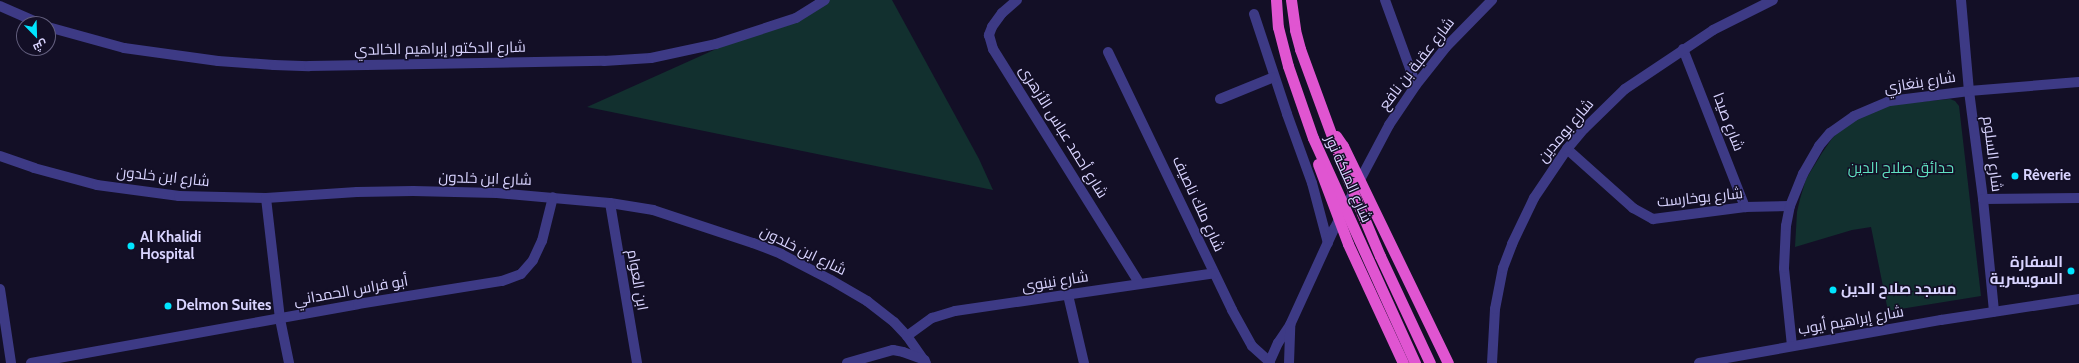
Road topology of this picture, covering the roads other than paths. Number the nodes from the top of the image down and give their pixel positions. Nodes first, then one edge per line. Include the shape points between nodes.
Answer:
1 (825, 0) edge
2 (1018, 0) edge
3 (1276, 0) edge
4 (1291, 0) edge
5 (1385, 0) edge
6 (1492, 0) edge
7 (1773, 0) edge
8 (1961, 0) edge
9 (0, 6) edge
10 (1254, 14) dead end
11 (23, 16) edge
12 (56, 28) edge
13 (1683, 49) junction
14 (1108, 52) dead end
15 (1274, 77) junction
16 (2079, 82) edge
17 (1416, 85) junction
18 (1969, 91) junction
19 (1220, 99) dead end
20 (1329, 130) junction
21 (1313, 138) junction
22 (1567, 149) junction
23 (0, 156) edge
24 (553, 197) junction
25 (266, 198) junction
26 (2079, 198) edge
27 (1983, 199) junction
28 (610, 203) junction
29 (1790, 206) junction
30 (1746, 207) junction
31 (1328, 243) junction
32 (1214, 273) junction
33 (1139, 283) junction
34 (0, 289) edge
35 (1068, 295) junction
36 (2079, 299) edge
37 (1994, 312) junction
38 (280, 318) junction
39 (1290, 325) junction
40 (907, 336) junction
41 (1792, 346) junction
42 (926, 362) edge
43 (1270, 362) edge
44 (11, 363) edge
45 (31, 363) edge
46 (289, 363) edge
47 (637, 363) edge
48 (847, 363) edge
49 (1084, 363) edge
50 (1289, 363) edge
51 (1403, 363) edge
52 (1415, 363) edge
53 (1430, 363) edge
54 (1448, 363) edge
55 (1492, 363) edge
56 (1699, 363) edge

1 - 12 street, شارع الدكتور إبراهيم الخالدي via 796,18 716,44 651,58 604,61 274,65 218,61 124,48
2 - 33 street, شارع أحمد عباس الأزهرى via 1002,13 992,27 989,35 993,49
3 - 21 highway, شارع الملكة نور via 1278,27 1288,66
4 - 20 highway, شارع الملكة نور via 1295,30
5 - 17 street
6 - 17 street, شارع عقبة بن نافع via 1446,47
7 - 13 street, شارع بومدين via 1713,30
8 - 18 street, شارع السلوم
9 - 11 street
10 - 15 street
13 - 22 street, شارع بومدين via 1618,95
13 - 30 street, شارع صيدا
14 - 32 street, شارع ملك ناصيف
15 - 19 street
15 - 31 street via 1312,183
16 - 18 street, شارع بنغازي
17 - 31 street, شارع عقبة بن نافع via 1372,154
18 - 27 street, شارع السلوم
18 - 29 street, شارع بنغازي via 1890,101 1843,122 1810,159
20 - 53 highway, شارع الملكة نور via 1365,221
20 - 54 highway via 1343,146
21 - 51 highway via 1319,168 1337,216
21 - 52 highway, شارع الملكة نور
22 - 30 street, شارع بوخارست via 1633,208 1653,219
22 - 55 street, شارع بومدين via 1534,198 1503,268 1494,309
23 - 25 street, شارع ابن خلدون via 76,180 134,191 179,196
24 - 25 street, شارع ابن خلدون via 413,191
24 - 28 street, شارع ابن خلدون
24 - 38 street, أبو فراس الحمداني via 542,241 533,260 521,274 502,281 470,287
25 - 38 street
26 - 27 street
27 - 37 street, شارع السلوم
28 - 40 street, شارع ابن خلدون via 653,210 701,224 781,254 867,301
28 - 47 street, ابن العوام
29 - 30 street, شارع بوخارست
29 - 41 street, شارع بنغازي via 1786,226 1784,268
31 - 39 street, شارع عقبة بن نافع
32 - 33 street, شارع نينوى
32 - 43 street, شارع ملك ناصيف via 1246,336
33 - 35 street, شارع نينوى
34 - 44 street
35 - 40 street, شارع نينوى via 942,314
35 - 49 street
36 - 37 street, شارع إبراهيم أيوب
37 - 41 street, شارع إبراهيم أيوب
38 - 45 street, أبو فراس الحمداني
38 - 46 street
39 - 43 street, شارع عقبة بن نافع
39 - 50 street, شارع عقبة بن نافع
40 - 42 street, شارع ابن خلدون
41 - 56 street, شارع إبراهيم أيوب
42 - 48 street via 892,350

